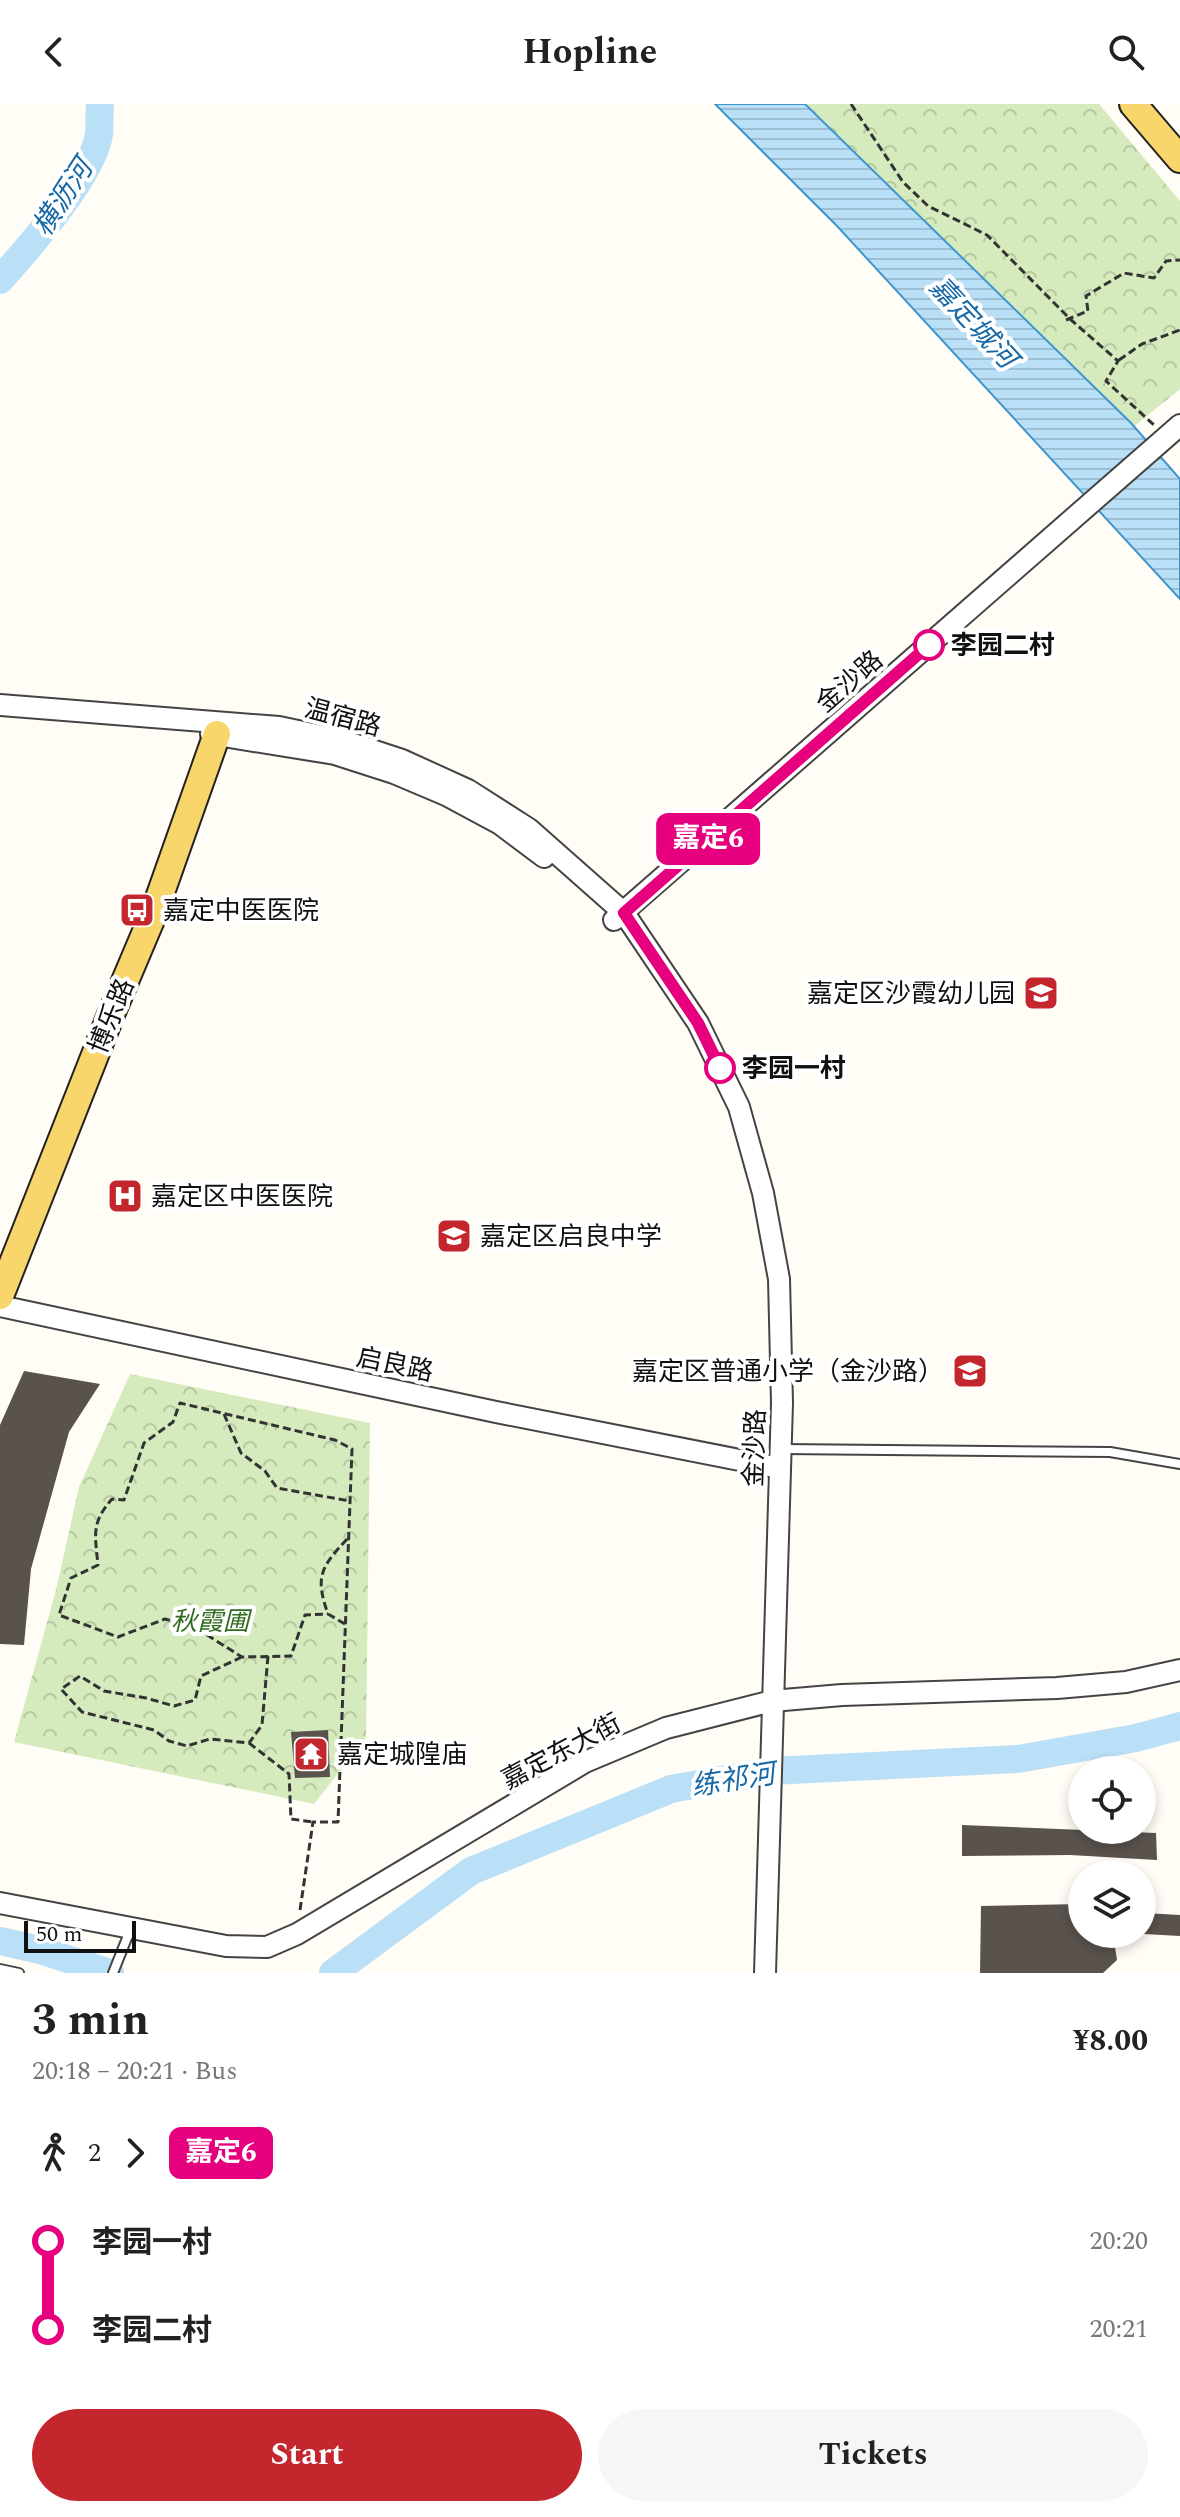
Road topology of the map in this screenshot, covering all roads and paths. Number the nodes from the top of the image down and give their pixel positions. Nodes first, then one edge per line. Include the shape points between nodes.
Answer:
1 (851, 104) edge
2 (1133, 104) edge
3 (1155, 104) edge
4 (1180, 134) edge
5 (1180, 159) edge
6 (1180, 260) edge
7 (1068, 319) junction
8 (1180, 330) edge
9 (1118, 361) junction
10 (1169, 435) edge
11 (0, 705) edge
12 (0, 718) edge
13 (217, 734) junction
14 (618, 917) junction
15 (0, 1296) edge
16 (0, 1306) edge
17 (224, 1414) junction
18 (778, 1461) junction
19 (1180, 1464) edge
20 (350, 1501) junction
21 (349, 1537) junction
22 (328, 1614) junction
23 (345, 1624) junction
24 (268, 1656) junction
25 (242, 1657) junction
26 (1180, 1670) edge
27 (765, 1702) junction
28 (249, 1743) junction
29 (313, 1822) junction
30 (0, 1903) edge
31 (131, 1927) junction
32 (297, 1934) junction
33 (115, 1968) edge
34 (0, 1969) edge
35 (19, 1973) edge
36 (752, 1973) edge
37 (765, 1973) edge

1 - 7 path via 903,182 928,206 987,235
2 - 5 main road
3 - 4 main road
6 - 7 path via 1166,261 1154,278 1124,273 1086,296 1088,311
7 - 9 path
8 - 9 path via 1142,344
9 - 10 path via 1106,381
10 - 14 street, 金沙路
11 - 14 street, 温宿路 via 279,727 387,755 468,790 529,829
12 - 13 street
13 - 14 street via 335,754 446,795 500,824
13 - 15 main road, 博乐路 via 153,915
14 - 18 street, 金沙路 via 698,1023 739,1107 779,1279
16 - 18 street, 启良路 via 496,1412
17 - 20 path via 241,1453 277,1488
17 - 20 path via 335,1440 352,1449
17 - 25 path via 180,1403 173,1422 144,1443 124,1500 112,1499 99,1514 98,1565 71,1578 59,1615 118,1637 165,1619 196,1628
18 - 19 lane via 1110,1452
18 - 27 street, 金沙路
20 - 21 path
21 - 22 path via 324,1564 321,1594
21 - 23 path
22 - 23 path
22 - 24 path via 305,1615 291,1656
23 - 29 path via 338,1822
24 - 25 path
24 - 28 path via 262,1725
25 - 28 path via 201,1676 195,1700 174,1706 104,1691 80,1676 61,1689 82,1712 154,1730 169,1741 187,1746 210,1739
26 - 27 street, 嘉定东大街 via 1071,1687
27 - 32 street, 嘉定东大街 via 666,1728 585,1762
27 - 36 street
27 - 37 street, 金沙路 via 770,1762
28 - 29 path via 289,1774 291,1819
29 - 32 path
30 - 31 street, 嘉定东大街
31 - 32 street, 嘉定东大街 via 226,1946 267,1947
31 - 33 lane
34 - 35 lane

